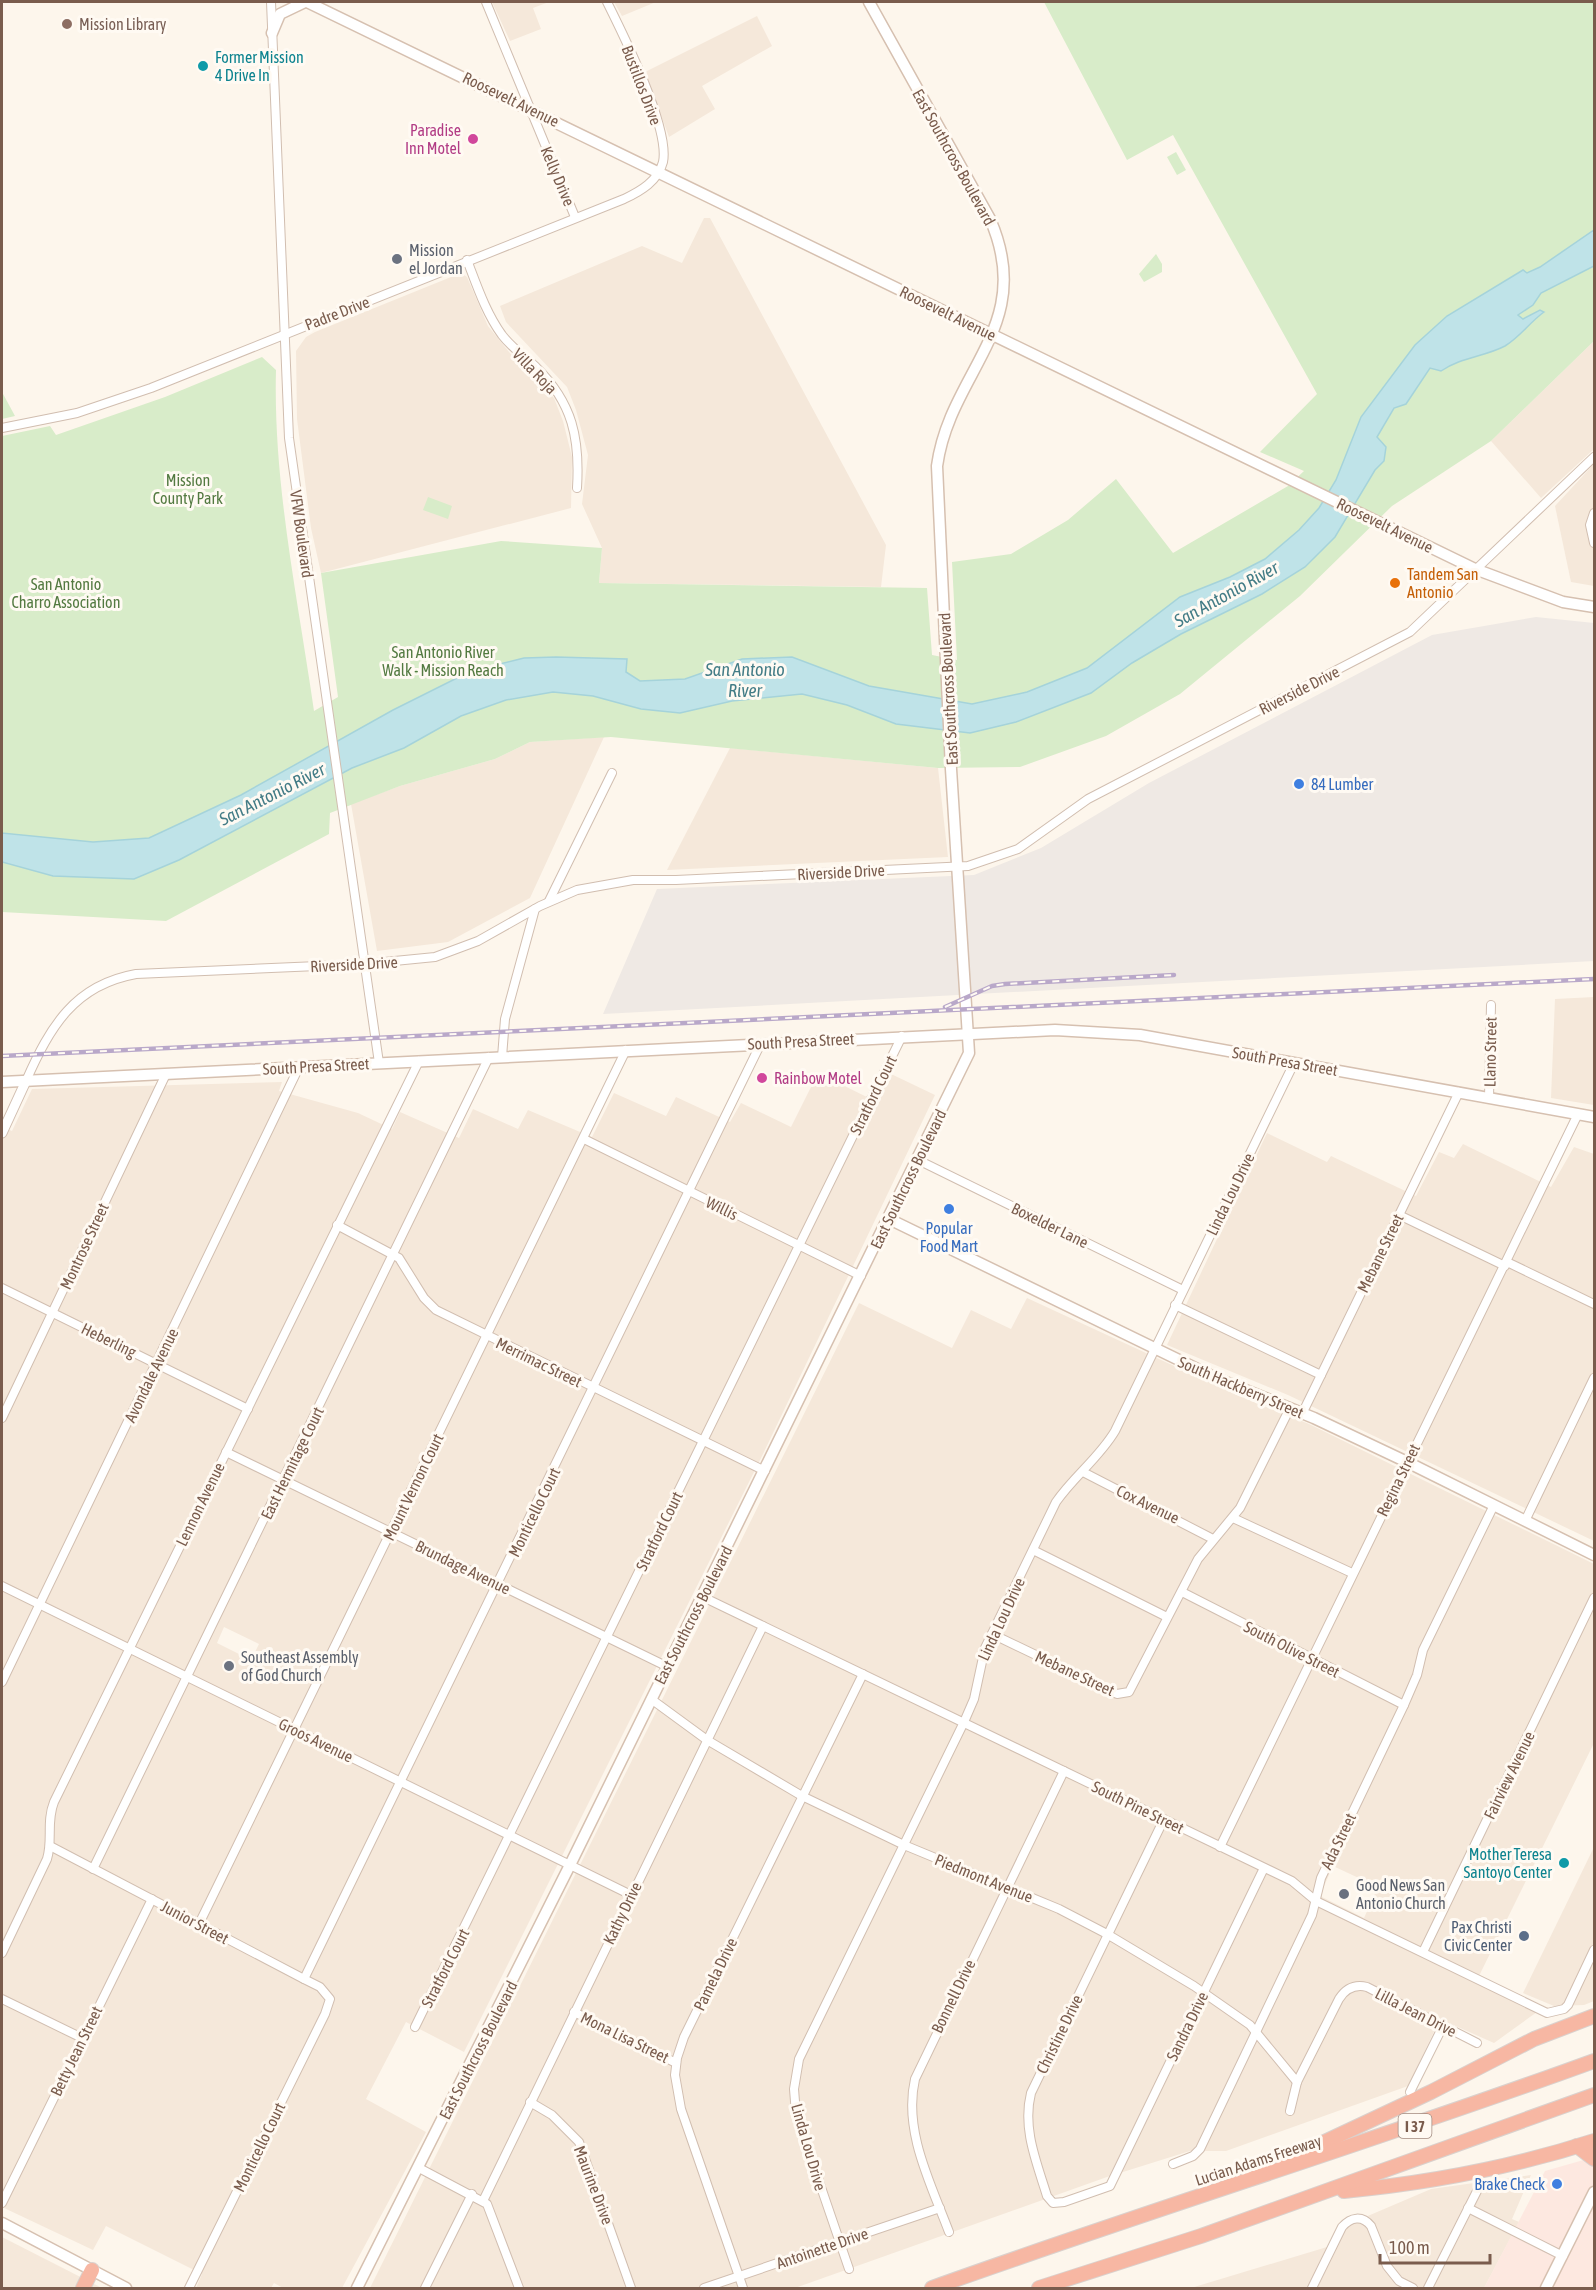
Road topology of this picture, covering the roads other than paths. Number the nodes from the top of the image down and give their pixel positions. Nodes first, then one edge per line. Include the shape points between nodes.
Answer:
1 (271, 2) edge
2 (306, 2) edge
3 (486, 2) edge
4 (607, 2) edge
5 (869, 2) edge
6 (272, 33) junction
7 (530, 108) junction
8 (659, 171) junction
9 (575, 217) junction
10 (467, 260) junction
11 (284, 334) junction
12 (992, 335) junction
13 (2, 428) edge
14 (1594, 457) edge
15 (577, 488) dead end
16 (1594, 513) edge
17 (1594, 543) edge
18 (1475, 569) junction
19 (1594, 608) edge
20 (612, 773) dead end
21 (957, 867) junction
22 (549, 902) junction
23 (535, 909) junction
24 (364, 964) junction
25 (1491, 1005) dead end
26 (967, 1034) junction
27 (902, 1036) junction
28 (761, 1043) junction
29 (626, 1050) junction
30 (502, 1057) junction
31 (489, 1058) junction
32 (419, 1061) junction
33 (379, 1063) junction
34 (1294, 1063) junction
35 (299, 1067) junction
36 (166, 1074) junction
37 (27, 1081) junction
38 (2, 1082) edge
39 (1459, 1092) junction
40 (1489, 1098) junction
41 (1578, 1114) junction
42 (1594, 1118) edge
43 (2, 1133) edge
44 (584, 1139) junction
45 (918, 1160) junction
46 (690, 1192) junction
47 (1399, 1215) junction
48 (889, 1219) junction
49 (337, 1226) junction
50 (798, 1246) junction
51 (394, 1255) junction
52 (1506, 1264) junction
53 (861, 1275) junction
54 (2, 1288) edge
55 (1183, 1290) junction
56 (1594, 1304) edge
57 (1175, 1305) junction
58 (52, 1313) junction
59 (487, 1336) junction
60 (1155, 1349) junction
61 (156, 1364) junction
62 (1321, 1376) junction
63 (1594, 1378) edge
64 (594, 1389) junction
65 (1290, 1408) junction
66 (248, 1409) junction
67 (1302, 1413) junction
68 (2, 1418) edge
69 (703, 1441) junction
70 (226, 1452) junction
71 (1407, 1462) junction
72 (765, 1471) junction
73 (1083, 1472) junction
74 (284, 1480) junction
75 (1494, 1505) junction
76 (1233, 1518) junction
77 (1525, 1521) junction
78 (391, 1532) junction
79 (1213, 1539) junction
80 (1033, 1550) junction
81 (1594, 1555) edge
82 (1353, 1574) junction
83 (498, 1585) junction
84 (2, 1586) edge
85 (1182, 1592) junction
86 (703, 1597) junction
87 (1594, 1598) edge
88 (39, 1604) junction
89 (1167, 1617) junction
90 (763, 1626) junction
91 (992, 1634) junction
92 (607, 1637) junction
93 (129, 1648) junction
94 (1311, 1659) junction
95 (668, 1667) junction
96 (863, 1674) junction
97 (188, 1677) junction
98 (2, 1682) edge
99 (651, 1699) junction
100 (1404, 1705) junction
101 (964, 1722) junction
102 (295, 1730) junction
103 (707, 1740) junction
104 (1064, 1771) junction
105 (401, 1782) junction
106 (802, 1796) junction
107 (1164, 1819) junction
108 (511, 1836) junction
109 (904, 1845) junction
110 (50, 1846) junction
111 (1220, 1847) junction
112 (570, 1865) junction
113 (1264, 1868) junction
114 (93, 1869) junction
115 (1007, 1887) junction
116 (631, 1895) junction
117 (152, 1899) junction
118 (1316, 1901) junction
119 (199, 1924) junction
120 (1107, 1934) junction
121 (1594, 1950) edge
122 (1423, 1952) junction
123 (2, 1953) edge
124 (304, 1979) junction
125 (1203, 1993) junction
126 (2, 1999) edge
127 (329, 2006) joint
128 (574, 2012) junction
129 (1594, 2016) edge
130 (1443, 2026) junction
131 (416, 2027) dead end
132 (1256, 2031) junction
133 (82, 2038) junction
134 (1477, 2043) dead end
135 (1594, 2061) edge
136 (676, 2063) junction
137 (1297, 2082) junction
138 (1410, 2092) dead end
139 (1594, 2095) edge
140 (530, 2102) junction
141 (1290, 2111) dead end
142 (1594, 2141) edge
143 (1577, 2146) junction
144 (1594, 2159) edge
145 (1173, 2163) dead end
146 (419, 2168) junction
147 (1234, 2184) junction
148 (1110, 2186) joint
149 (1479, 2187) dead end
150 (1594, 2192) edge
151 (1324, 2193) junction
152 (472, 2194) junction
153 (483, 2201) junction
154 (2, 2204) edge
155 (940, 2208) junction
156 (1468, 2208) junction
157 (2, 2223) edge
158 (949, 2232) dead end
159 (839, 2242) junction
160 (1563, 2256) junction
161 (849, 2269) dead end
162 (92, 2270) junction
163 (739, 2277) junction
164 (932, 2288) edge
165 (83, 2289) edge
166 (126, 2289) edge
167 (189, 2289) edge
168 (357, 2289) edge
169 (425, 2289) edge
170 (519, 2289) edge
171 (631, 2289) edge
172 (704, 2289) edge
173 (743, 2289) edge
174 (1039, 2289) edge
175 (1312, 2289) edge
176 (1413, 2289) edge
177 (1428, 2289) edge
178 (1546, 2289) edge

1 - 6 street, VFW Boulevard
2 - 6 main road via 280,14
2 - 7 main road, Roosevelt Avenue
3 - 7 street, Kelly Drive
4 - 8 street, Bustillos Drive via 656,120 663,150
5 - 12 main road, East Southcross Boulevard via 997,235 1004,288
6 - 11 street, VFW Boulevard
7 - 8 main road, Roosevelt Avenue
7 - 9 street, Kelly Drive
8 - 9 street, Padre Drive via 636,194
8 - 12 main road, Roosevelt Avenue
9 - 10 street, Padre Drive
10 - 11 street, Padre Drive
10 - 15 street, Villa Roja via 502,334 564,402 578,448
11 - 13 street, Padre Drive via 77,413
11 - 24 street, VFW Boulevard via 292,464
12 - 18 main road, Roosevelt Avenue via 1193,429
12 - 21 main road, East Southcross Boulevard via 944,435 937,466
14 - 18 street, Riverside Drive
16 - 17 street via 1590,525
18 - 19 main road, Roosevelt Avenue via 1563,602
18 - 21 street, Riverside Drive via 1419,625 1392,643 1109,788 1018,849
20 - 22 street
21 - 22 street, Riverside Drive via 633,880 577,890
21 - 26 main road, East Southcross Boulevard
22 - 23 street, Riverside Drive
23 - 24 street, Riverside Drive via 449,953
23 - 30 street via 505,1019
24 - 33 street, VFW Boulevard
24 - 37 street, Riverside Drive via 136,974 111,980 86,993 58,1021
25 - 40 street, Llano Street
26 - 27 main road, South Presa Street
26 - 34 main road, South Presa Street via 1119,1032
26 - 45 main road, East Southcross Boulevard via 966,1062
27 - 28 main road, South Presa Street
27 - 50 street, Stratford Court
28 - 29 main road, South Presa Street
28 - 46 street, Monticello Court
29 - 30 main road, South Presa Street
29 - 44 street, Mount Vernon Court
30 - 31 main road, South Presa Street
31 - 32 main road, South Presa Street
31 - 51 street, East Hermitage Court
32 - 33 main road, South Presa Street
32 - 49 street, Lennon Avenue
33 - 35 main road, South Presa Street
34 - 39 main road, South Presa Street
34 - 55 street, Linda Lou Drive
35 - 36 main road, South Presa Street
35 - 61 street, Avondale Avenue
36 - 37 main road, South Presa Street
36 - 58 street, Montrose Street
37 - 38 main road, South Presa Street
37 - 43 street
39 - 40 main road, South Presa Street
39 - 47 street, Mebane Street
40 - 41 main road, South Presa Street
41 - 42 main road, South Presa Street
41 - 52 street, Regina Street
44 - 46 street, Willis
44 - 59 street, Mount Vernon Court
45 - 48 main road, East Southcross Boulevard
45 - 55 street, Boxelder Lane
46 - 50 street, Willis
46 - 64 street, Monticello Court
47 - 52 street
47 - 62 street, Mebane Street
48 - 53 main road, East Southcross Boulevard
48 - 60 main road, South Hackberry Street
49 - 51 street, Merrimac Street
49 - 66 street, Lennon Avenue
50 - 53 street, Willis
50 - 69 street, Stratford Court
51 - 59 street, Merrimac Street via 405,1264 429,1304
51 - 74 street, East Hermitage Court
52 - 56 street
52 - 71 street, Regina Street
53 - 72 main road, East Southcross Boulevard
54 - 58 street, Heberling
55 - 57 street, Linda Lou Drive
57 - 60 street, Linda Lou Drive
57 - 62 street
58 - 61 street, Heberling
58 - 68 street, Montrose Street
59 - 64 street, Merrimac Street
59 - 78 street, Mount Vernon Court
60 - 65 main road, South Hackberry Street
60 - 73 street, Linda Lou Drive via 1113,1435
61 - 66 street, Heberling
61 - 88 street, Avondale Avenue
62 - 67 street, Mebane Street
63 - 77 street
64 - 69 street, Merrimac Street
64 - 83 street, Monticello Court
65 - 67 main road, South Hackberry Street
65 - 76 street
66 - 70 street, Lennon Avenue
67 - 71 main road, South Hackberry Street
69 - 72 street, Merrimac Street
69 - 92 street, Stratford Court
70 - 74 street, Brundage Avenue
70 - 93 street, Lennon Avenue
71 - 75 main road, South Hackberry Street
71 - 82 street, Regina Street
72 - 86 main road, East Southcross Boulevard
73 - 79 street, Cox Avenue
73 - 80 street, Linda Lou Drive via 1056,1502
74 - 78 street, Brundage Avenue
74 - 97 street, East Hermitage Court
75 - 77 main road, South Hackberry Street
75 - 100 street, Ada Street via 1424,1650
76 - 79 street, Mebane Street
76 - 82 street
77 - 81 main road, South Hackberry Street
78 - 83 street, Brundage Avenue
78 - 102 street, Mount Vernon Court
79 - 85 street, Mebane Street
80 - 89 street
80 - 91 street, Linda Lou Drive
82 - 94 street, Regina Street
83 - 92 street, Brundage Avenue
83 - 105 street, Monticello Court
84 - 88 street, Groos Avenue
85 - 89 street, Mebane Street
85 - 94 street, South Olive Street
86 - 90 street, South Pine Street
86 - 95 main road, East Southcross Boulevard
87 - 122 street, Fairview Avenue
88 - 93 street, Groos Avenue
88 - 98 street, Avondale Avenue
89 - 91 street, Mebane Street via 1134,1688 1125,1694 1117,1694
90 - 96 street, South Pine Street
90 - 103 street, Kathy Drive
91 - 101 street, Linda Lou Drive via 981,1658 974,1699
92 - 95 street, Brundage Avenue
92 - 108 street, Stratford Court
93 - 97 street, Groos Avenue
93 - 110 street, Lennon Avenue via 51,1810
94 - 100 street, South Olive Street
94 - 111 street, Regina Street
95 - 99 main road, East Southcross Boulevard
96 - 101 street, South Pine Street
96 - 106 street, Pamela Drive
97 - 102 street, Groos Avenue
97 - 114 street, East Hermitage Court
99 - 103 street, Piedmont Avenue
99 - 112 main road, East Southcross Boulevard
100 - 118 street, Ada Street via 1320,1878
101 - 104 street, South Pine Street
101 - 109 street, Linda Lou Drive
102 - 105 street, Groos Avenue
102 - 119 street, Mount Vernon Court
103 - 106 street, Piedmont Avenue
103 - 116 street, Kathy Drive
104 - 107 street, South Pine Street
104 - 115 street, Bonnell Drive
105 - 108 street, Groos Avenue
105 - 124 street, Monticello Court
106 - 109 street, Piedmont Avenue
106 - 136 street, Pamela Drive via 689,2026
107 - 111 street, South Pine Street
107 - 120 street, Christine Drive
108 - 112 street, Groos Avenue
108 - 131 street, Stratford Court
109 - 115 street, Piedmont Avenue
109 - 159 street, Linda Lou Drive via 796,2069 796,2114
110 - 114 street, Junior Street
110 - 123 street, Lennon Avenue
111 - 113 street, South Pine Street
112 - 116 street, Groos Avenue
112 - 146 main road, East Southcross Boulevard
113 - 118 street, South Pine Street via 1305,1889
113 - 125 street, Sandra Drive
114 - 117 street, Junior Street
115 - 120 street, Piedmont Avenue
115 - 155 street, Bonnell Drive via 912,2090 913,2124
116 - 128 street, Kathy Drive
117 - 119 street, Junior Street
117 - 133 street, Betty Jean Street
118 - 122 street, South Pine Street
118 - 132 street, Ada Street
119 - 124 street, Junior Street
120 - 125 street, Piedmont Avenue
120 - 148 street, Christine Drive via 1034,2086 1028,2125 1047,2196 1053,2203
121 - 122 street, South Pine Street via 1568,2005 1547,2013
124 - 127 street, Junior Street via 327,1993
125 - 132 street, Piedmont Avenue
125 - 148 street, Sandra Drive
126 - 133 street
127 - 167 street, Monticello Court
128 - 136 street, Mona Lisa Street
128 - 140 street, Kathy Drive
129 - 147 highway via 1534,2039
130 - 134 street, Lilla Jean Drive
130 - 137 street, Lilla Jean Drive via 1367,1987 1355,1986 1342,1994
130 - 138 street
132 - 137 street, Piedmont Avenue
132 - 145 street, Ada Street via 1200,2149
133 - 154 street, Betty Jean Street
135 - 147 highway, Lucian Adams Freeway / I 37 via 1429,2121
136 - 163 street, Pamela Drive via 681,2109
137 - 141 street, Lilla Jean Drive
139 - 151 highway, I 37
140 - 153 street, Kathy Drive
140 - 171 street, Maurine Drive via 552,2115 579,2142
142 - 143 highway
143 - 144 highway
143 - 151 highway via 1528,2161 1414,2184
146 - 152 street
146 - 168 main road, East Southcross Boulevard
147 - 164 highway, Lucian Adams Freeway / I 37
149 - 156 street
150 - 160 main road
151 - 174 highway, I 37
152 - 153 street
152 - 169 street
153 - 170 street via 490,2208
155 - 158 street, Bonnell Drive
155 - 159 street, Antoinette Drive
156 - 160 street
156 - 177 street
157 - 162 main road
159 - 161 street, Linda Lou Drive
159 - 163 street, Antoinette Drive
160 - 178 main road
162 - 165 highway
162 - 166 main road
163 - 172 street, Antoinette Drive
163 - 173 street, Pamela Drive
175 - 176 street via 1342,2227 1356,2218 1369,2223 1387,2266

